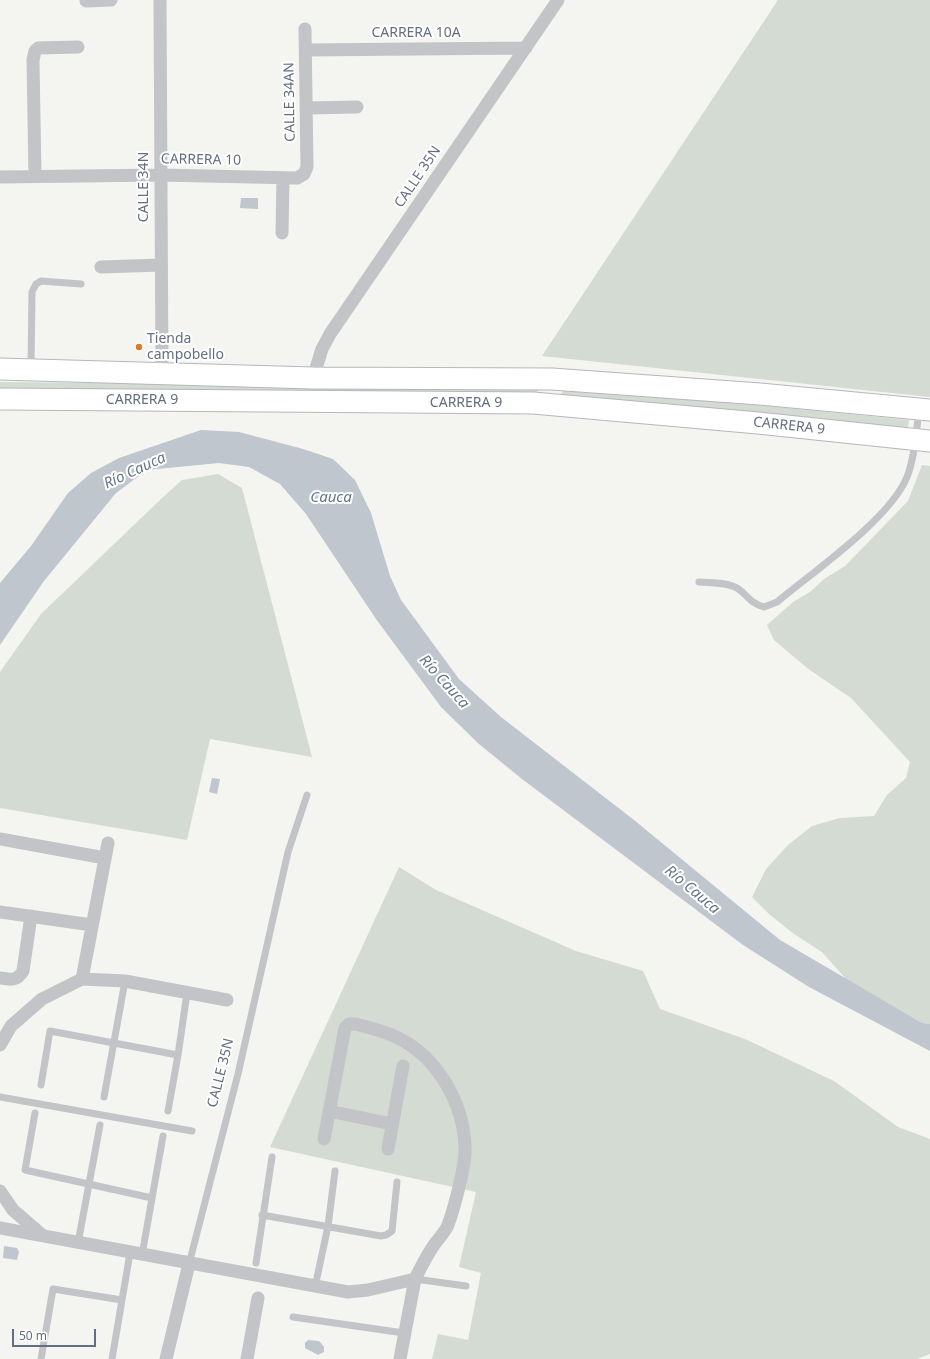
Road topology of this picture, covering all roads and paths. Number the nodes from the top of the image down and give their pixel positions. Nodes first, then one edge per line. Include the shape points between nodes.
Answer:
1 (111, 0) edge
2 (160, 0) edge
3 (558, 0) edge
4 (86, 1) edge
5 (305, 29) dead end
6 (78, 47) dead end
7 (526, 48) junction
8 (306, 50) junction
9 (358, 107) dead end
10 (306, 108) junction
11 (304, 174) joint
12 (160, 175) junction
13 (35, 176) junction
14 (0, 177) edge
15 (283, 178) junction
16 (282, 233) dead end
17 (161, 266) junction
18 (100, 267) dead end
19 (81, 284) dead end
20 (0, 369) edge
21 (31, 370) junction
22 (162, 374) junction
23 (313, 378) junction
24 (552, 379) junction
25 (0, 400) edge
26 (533, 403) junction
27 (925, 409) edge
28 (923, 440) edge
29 (699, 582) dead end
30 (307, 795) dead end
31 (0, 839) edge
32 (108, 843) dead end
33 (105, 858) junction
34 (0, 912) edge
35 (31, 916) junction
36 (92, 925) junction
37 (0, 978) edge
38 (82, 980) junction
39 (125, 981) junction
40 (187, 993) junction
41 (227, 1000) dead end
42 (5, 1025) edge
43 (115, 1043) junction
44 (0, 1045) edge
45 (178, 1055) junction
46 (403, 1066) dead end
47 (40, 1085) dead end
48 (104, 1096) dead end
49 (0, 1097) edge
50 (168, 1111) dead end
51 (329, 1111) junction
52 (35, 1113) dead end
53 (392, 1124) junction
54 (100, 1125) dead end
55 (192, 1132) dead end
56 (163, 1136) dead end
57 (324, 1138) dead end
58 (388, 1149) dead end
59 (272, 1157) dead end
60 (335, 1171) dead end
61 (397, 1182) dead end
62 (88, 1184) junction
63 (0, 1191) edge
64 (152, 1198) junction
65 (262, 1215) junction
66 (328, 1226) junction
67 (0, 1228) edge
68 (43, 1236) junction
69 (78, 1243) junction
70 (136, 1254) junction
71 (256, 1263) dead end
72 (189, 1264) junction
73 (415, 1279) junction
74 (466, 1286) dead end
75 (315, 1287) junction
76 (258, 1298) dead end
77 (122, 1300) junction
78 (293, 1317) dead end
79 (404, 1333) junction
80 (41, 1359) edge
81 (112, 1359) edge
82 (166, 1359) edge
83 (247, 1359) edge
84 (400, 1359) edge

1 - 4 street
2 - 12 street, CALLE 34N
3 - 7 street, CALLE 35N
5 - 8 street, CALLE 34AN
6 - 13 street via 38,48 35,51
7 - 8 street, CARRERA 10A
7 - 23 street, CALLE 35N via 330,334 322,349
8 - 10 street, CALLE 34AN
9 - 10 street
10 - 11 street, CALLE 34AN via 307,167
11 - 15 street, CARRERA 10 via 297,178
12 - 13 street, CARRERA 10
12 - 15 street, CARRERA 10
12 - 17 street, CALLE 34N
13 - 14 street, CARRERA 10
15 - 16 street
17 - 18 street
17 - 22 street, CALLE 34N
19 - 21 lane via 41,281 36,284 32,292
20 - 21 main road, CARRERA 9
21 - 22 main road, CARRERA 9
22 - 23 main road, CARRERA 9
23 - 24 main road, CARRERA 9
24 - 26 main road via 554,386 550,392
24 - 27 main road, CARRERA 9
25 - 26 main road, CARRERA 9
26 - 28 main road, CARRERA 9
27 - 28 lane
28 - 29 lane via 907,476 891,502 844,547 777,602 764,606 749,600 738,588
30 - 72 lane, CALLE 35N via 288,852 238,1074
31 - 33 street
32 - 33 street
33 - 36 street
34 - 35 street
35 - 36 street
35 - 37 street via 23,972 19,978 12,980
36 - 38 street
38 - 39 street
38 - 42 street via 42,999
39 - 40 street
39 - 43 lane
40 - 41 street
40 - 45 lane
42 - 44 street
43 - 45 lane
43 - 47 lane via 50,1031
43 - 48 lane
45 - 50 lane
46 - 53 street
49 - 55 lane
51 - 53 street
51 - 57 street
51 - 73 street via 341,1043 345,1028 349,1024 389,1034 406,1043 435,1066 453,1096 465,1149 455,1203 448,1226
52 - 62 lane via 25,1170
53 - 58 street
54 - 62 lane
56 - 64 lane
59 - 65 lane
60 - 66 lane
61 - 66 lane via 392,1231 386,1235
62 - 64 lane
62 - 69 lane
63 - 68 street via 13,1210
64 - 70 lane
65 - 66 lane
65 - 71 lane
66 - 75 lane
67 - 68 street
68 - 69 street
69 - 70 street
70 - 72 street
70 - 77 lane
72 - 75 street
72 - 82 street, CALLE 35N
73 - 74 lane
73 - 75 street via 348,1292
73 - 79 street
76 - 83 street
77 - 80 lane via 53,1289
77 - 81 lane
78 - 79 lane
79 - 84 street

